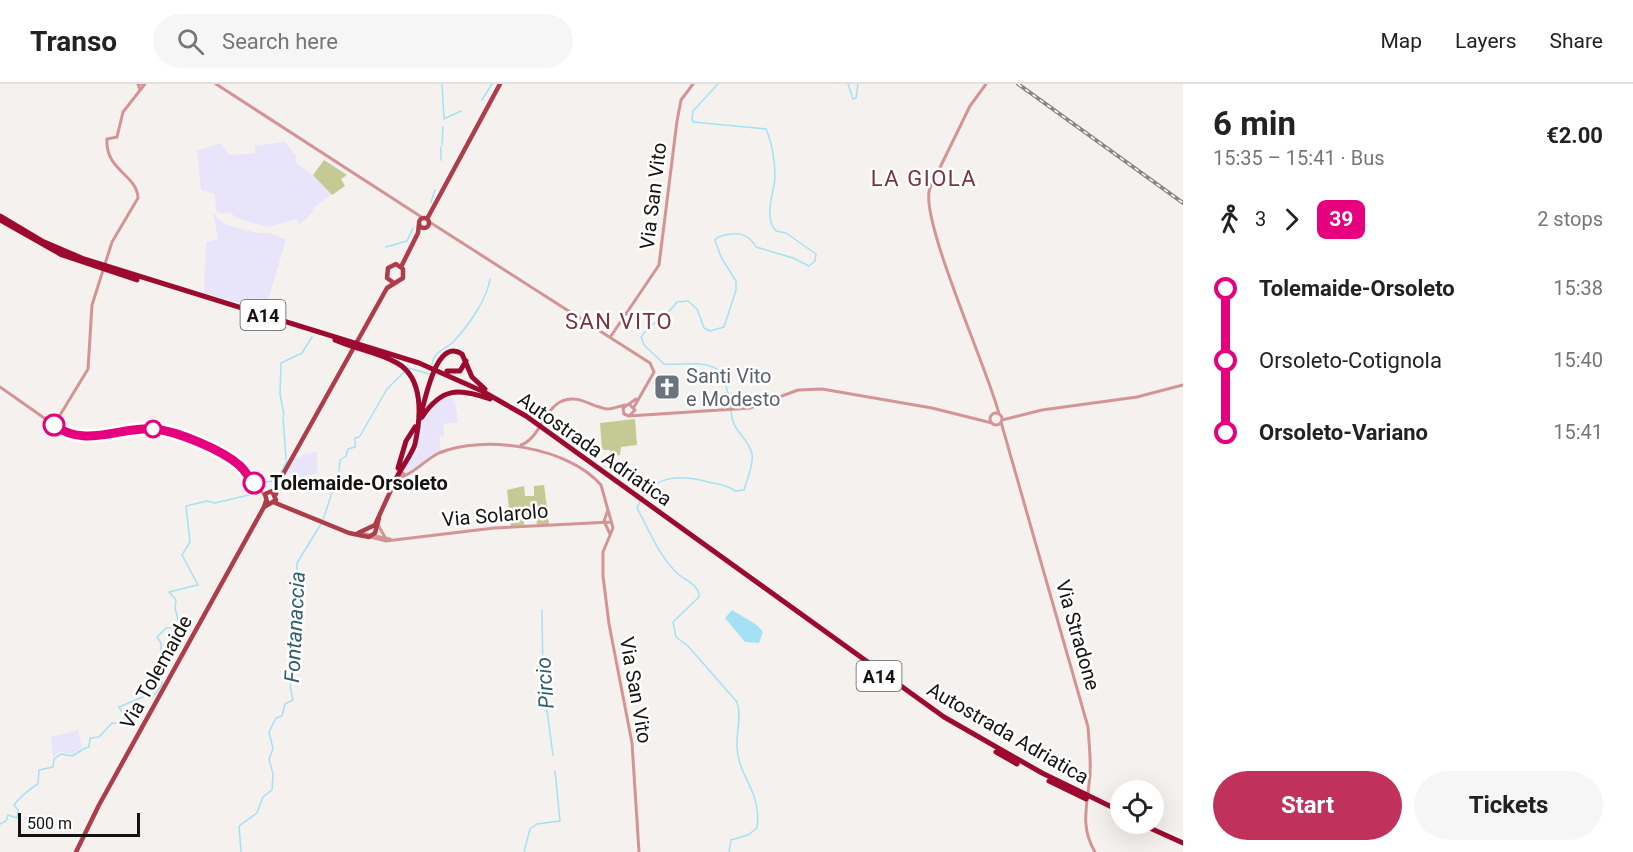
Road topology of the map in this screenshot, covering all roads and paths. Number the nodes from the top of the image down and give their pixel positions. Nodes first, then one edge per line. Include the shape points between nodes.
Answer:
1 (216, 84) edge
2 (500, 84) edge
3 (693, 84) edge
4 (986, 84) edge
5 (141, 86) edge
6 (0, 216) edge
7 (0, 220) edge
8 (424, 222) junction
9 (398, 266) junction
10 (387, 278) junction
11 (394, 283) junction
12 (387, 288) junction
13 (611, 336) junction
14 (335, 340) junction
15 (359, 342) junction
16 (466, 361) junction
17 (1183, 386) edge
18 (0, 387) edge
19 (638, 398) junction
20 (490, 399) junction
21 (627, 404) junction
22 (997, 406) junction
23 (614, 408) junction
24 (635, 408) junction
25 (622, 410) junction
26 (1000, 414) junction
27 (646, 415) junction
28 (526, 416) junction
29 (629, 416) junction
30 (992, 416) junction
31 (1008, 417) junction
32 (983, 420) junction
33 (1002, 421) junction
34 (417, 424) junction
35 (994, 424) junction
36 (54, 425) junction
37 (1003, 429) junction
38 (531, 439) junction
39 (520, 446) junction
40 (535, 449) junction
41 (403, 473) junction
42 (395, 480) junction
43 (616, 483) junction
44 (270, 497) junction
45 (608, 508) junction
46 (605, 518) junction
47 (611, 520) junction
48 (597, 522) junction
49 (605, 523) junction
50 (376, 525) junction
51 (344, 530) junction
52 (361, 533) junction
53 (372, 537) junction
54 (610, 537) junction
55 (387, 538) junction
56 (395, 540) junction
57 (1110, 808) edge
58 (1164, 832) edge
59 (1164, 833) edge
60 (1183, 841) edge
61 (76, 852) edge
62 (639, 852) edge
63 (1095, 852) edge

1 - 8 street via 417,213
2 - 8 main road
3 - 13 street, Via San Vito via 681,100 677,121 659,265
4 - 22 street, Via Stradone via 964,117 927,200
5 - 36 street via 123,112 117,137 106,141 114,164 132,181 138,195 117,232 101,273 90,315 88,369
6 - 15 highway, Autostrada Adriatica / A14 via 42,241 84,259
7 - 14 highway, Autostrada Adriatica / A14 via 43,246 84,263
8 - 9 main road
8 - 13 street
9 - 10 main road via 387,270
9 - 11 main road via 403,278
10 - 11 main road
10 - 12 main road, Via Tolemaide
11 - 12 main road, Via Tolemaide
12 - 15 main road, Via Tolemaide
13 - 19 street via 654,369
14 - 20 highway, Autostrada Adriatica / A14 via 427,369
14 - 34 highway via 408,370 417,391
15 - 16 highway via 452,372 461,370
15 - 28 highway, Autostrada Adriatica / A14 via 450,375
15 - 44 main road, Via Tolemaide
16 - 28 highway via 478,384
16 - 34 highway via 453,350 443,355
17 - 31 street
18 - 36 street
19 - 21 street
19 - 24 street
20 - 34 highway via 466,391 450,393 435,401
20 - 43 highway, Autostrada Adriatica / A14
21 - 23 street
21 - 24 street
21 - 25 street
22 - 26 street, Via Stradone
22 - 30 street
23 - 25 street
23 - 38 street via 568,399 555,405
24 - 27 street
24 - 29 street
25 - 29 street
26 - 30 street
26 - 31 street
26 - 33 street, Via Stradone
27 - 29 street
27 - 32 street via 753,408 798,390 822,389
28 - 43 highway, Autostrada Adriatica / A14
30 - 32 street
30 - 35 street
31 - 33 street
32 - 35 street
33 - 35 street
33 - 37 street, Via Stradone
34 - 41 highway via 415,445
34 - 42 highway via 406,441
35 - 37 street
36 - 44 street via 93,436 158,429 232,460
37 - 63 street, Via Stradone via 1088,727 1086,831
38 - 39 street
38 - 40 street
39 - 40 street, Via San Vito
39 - 41 street, Via San Vito via 443,452 411,473
40 - 45 street, Via San Vito via 562,458 597,480
41 - 42 highway
41 - 42 street
42 - 50 main road
43 - 57 highway, Autostrada Adriatica / A14 via 952,727 1067,790
44 - 51 main road
44 - 61 main road, Via Tolemaide
45 - 46 street
45 - 47 street, Via San Vito
46 - 47 street
46 - 48 street, Via Solarolo
46 - 49 street
47 - 49 street, Via Solarolo
47 - 54 street, Via San Vito
48 - 49 street, Via Solarolo
48 - 56 street, Via Solarolo via 494,528
49 - 54 street
50 - 52 main road
50 - 53 main road
50 - 55 street
51 - 52 main road
51 - 53 main road
52 - 53 street
53 - 55 street, Via Solarolo
53 - 56 street, Via Solarolo
54 - 62 street, Via San Vito via 601,560 632,742
55 - 56 street, Via Solarolo
58 - 60 highway
59 - 60 highway

